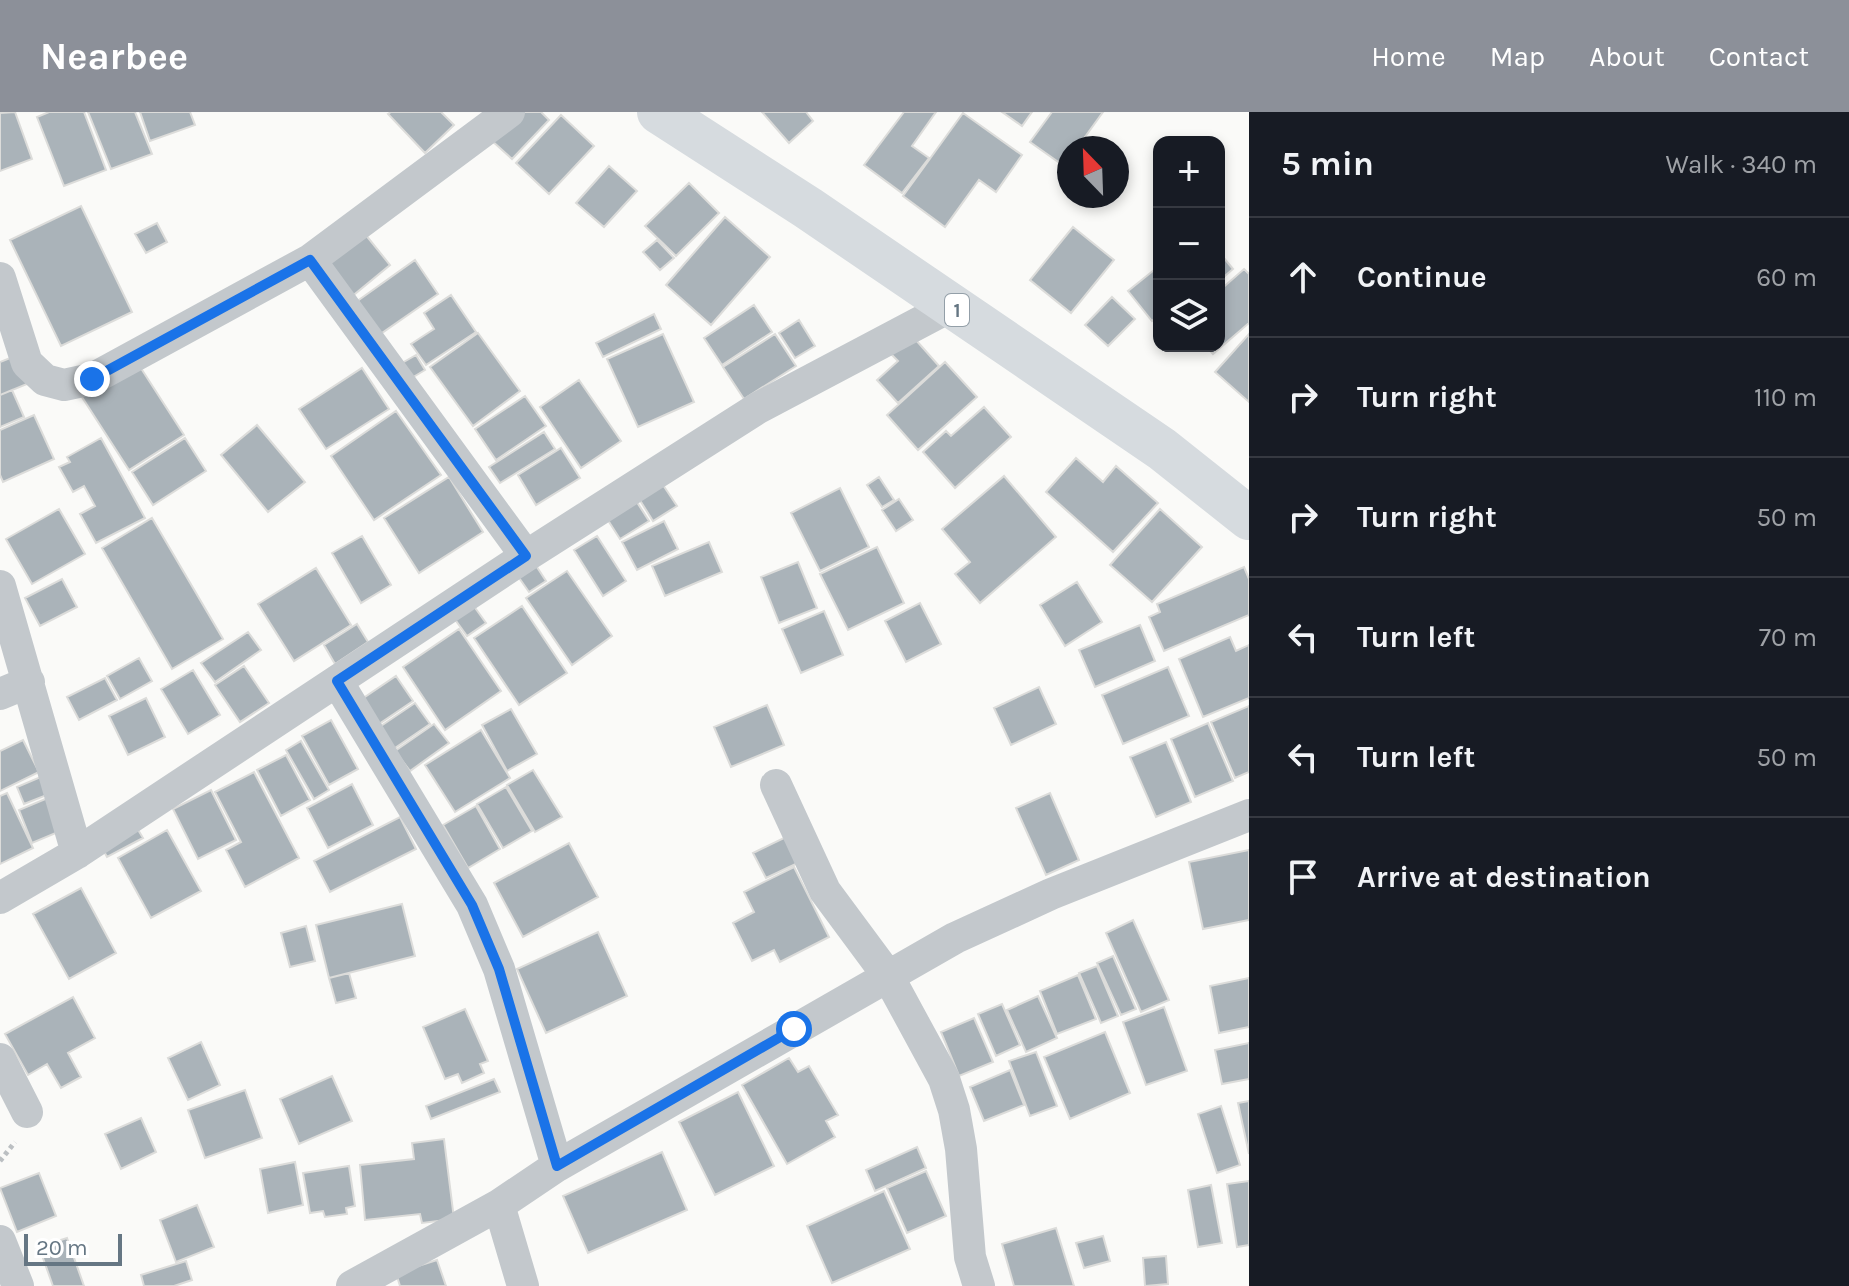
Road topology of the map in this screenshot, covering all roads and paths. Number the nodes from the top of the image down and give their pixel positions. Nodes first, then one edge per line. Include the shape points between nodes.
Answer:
1 (509, 112) edge
2 (659, 112) edge
3 (310, 260) junction
4 (0, 278) edge
5 (951, 306) junction
6 (1249, 518) edge
7 (526, 556) junction
8 (0, 586) edge
9 (337, 681) junction
10 (14, 688) edge
11 (776, 785) dead end
12 (1249, 815) edge
13 (77, 853) junction
14 (0, 898) edge
15 (888, 976) junction
16 (0, 1059) edge
17 (27, 1112) dead end
18 (557, 1166) junction
19 (499, 1205) junction
20 (0, 1241) edge
21 (18, 1286) edge
22 (352, 1286) edge
23 (523, 1286) edge
24 (979, 1286) edge

1 - 3 street
2 - 5 highway, 1
3 - 4 street via 92,379 64,385 45,380 27,363
3 - 7 street
5 - 6 highway, 1 via 1162,449
5 - 7 street via 758,408
7 - 9 street
8 - 10 street
9 - 13 street
9 - 18 street via 472,905 499,969
10 - 13 street
11 - 15 street via 825,891
12 - 15 street via 999,916
13 - 14 street
15 - 18 street
15 - 24 street via 927,1044 954,1110 970,1257
16 - 17 street
18 - 19 street
19 - 22 street
19 - 23 street
20 - 21 street

